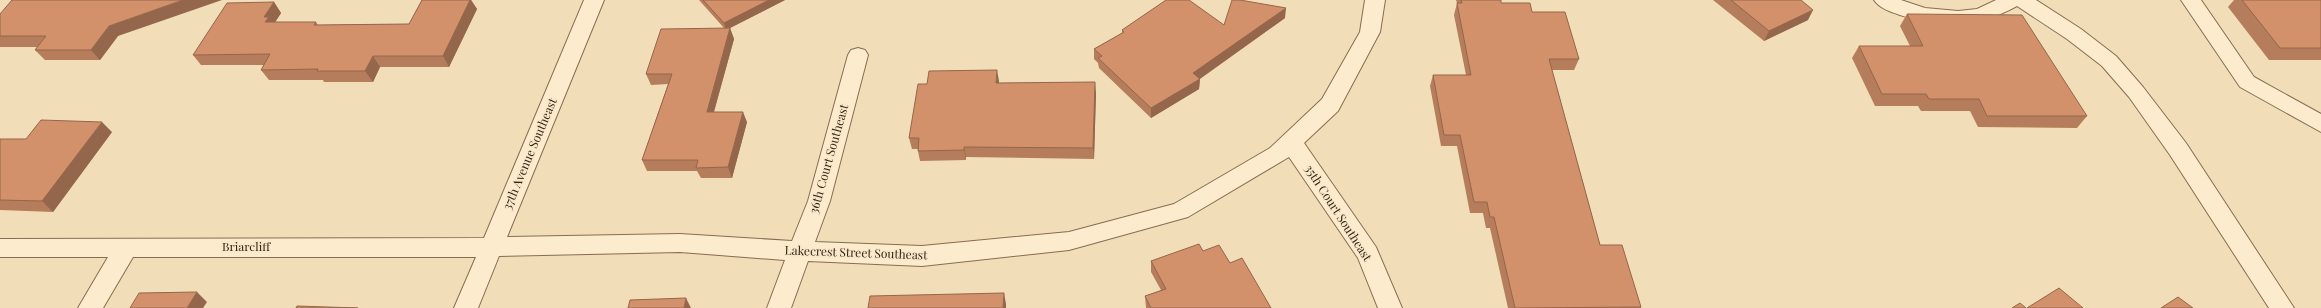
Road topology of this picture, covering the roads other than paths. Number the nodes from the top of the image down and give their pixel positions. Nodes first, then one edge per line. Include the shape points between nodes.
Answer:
1 (594, 0) edge
2 (1375, 0) edge
3 (1884, 0) edge
4 (2012, 0) edge
5 (2022, 0) edge
6 (2191, 0) edge
7 (858, 55) dead end
8 (2321, 124) edge
9 (1291, 142) junction
10 (492, 247) junction
11 (0, 248) edge
12 (126, 248) junction
13 (799, 252) junction
14 (90, 308) edge
15 (466, 308) edge
16 (779, 308) edge
17 (1390, 308) edge
18 (2282, 308) edge

1 - 10 street, 37th Avenue Southeast
2 - 9 street, Lakecrest Street Southeast via 1370,32 1330,105
3 - 4 street via 1906,10 1935,17 1969,17 1988,12
5 - 18 street via 2074,34 2109,61 2136,92 2178,149
6 - 8 street via 2247,82
7 - 13 street, 36th Court Southeast via 819,201
9 - 13 street, Lakecrest Street Southeast via 1278,154 1180,211 1069,241 922,256
9 - 17 street, 35th Court Southeast via 1368,254
10 - 12 street, Briarcliff
10 - 13 street, Lakecrest Street Southeast via 680,242
10 - 15 street, 37th Avenue Southeast
11 - 12 street, Briarcliff
12 - 14 street
13 - 16 street, 36th Court Southeast

